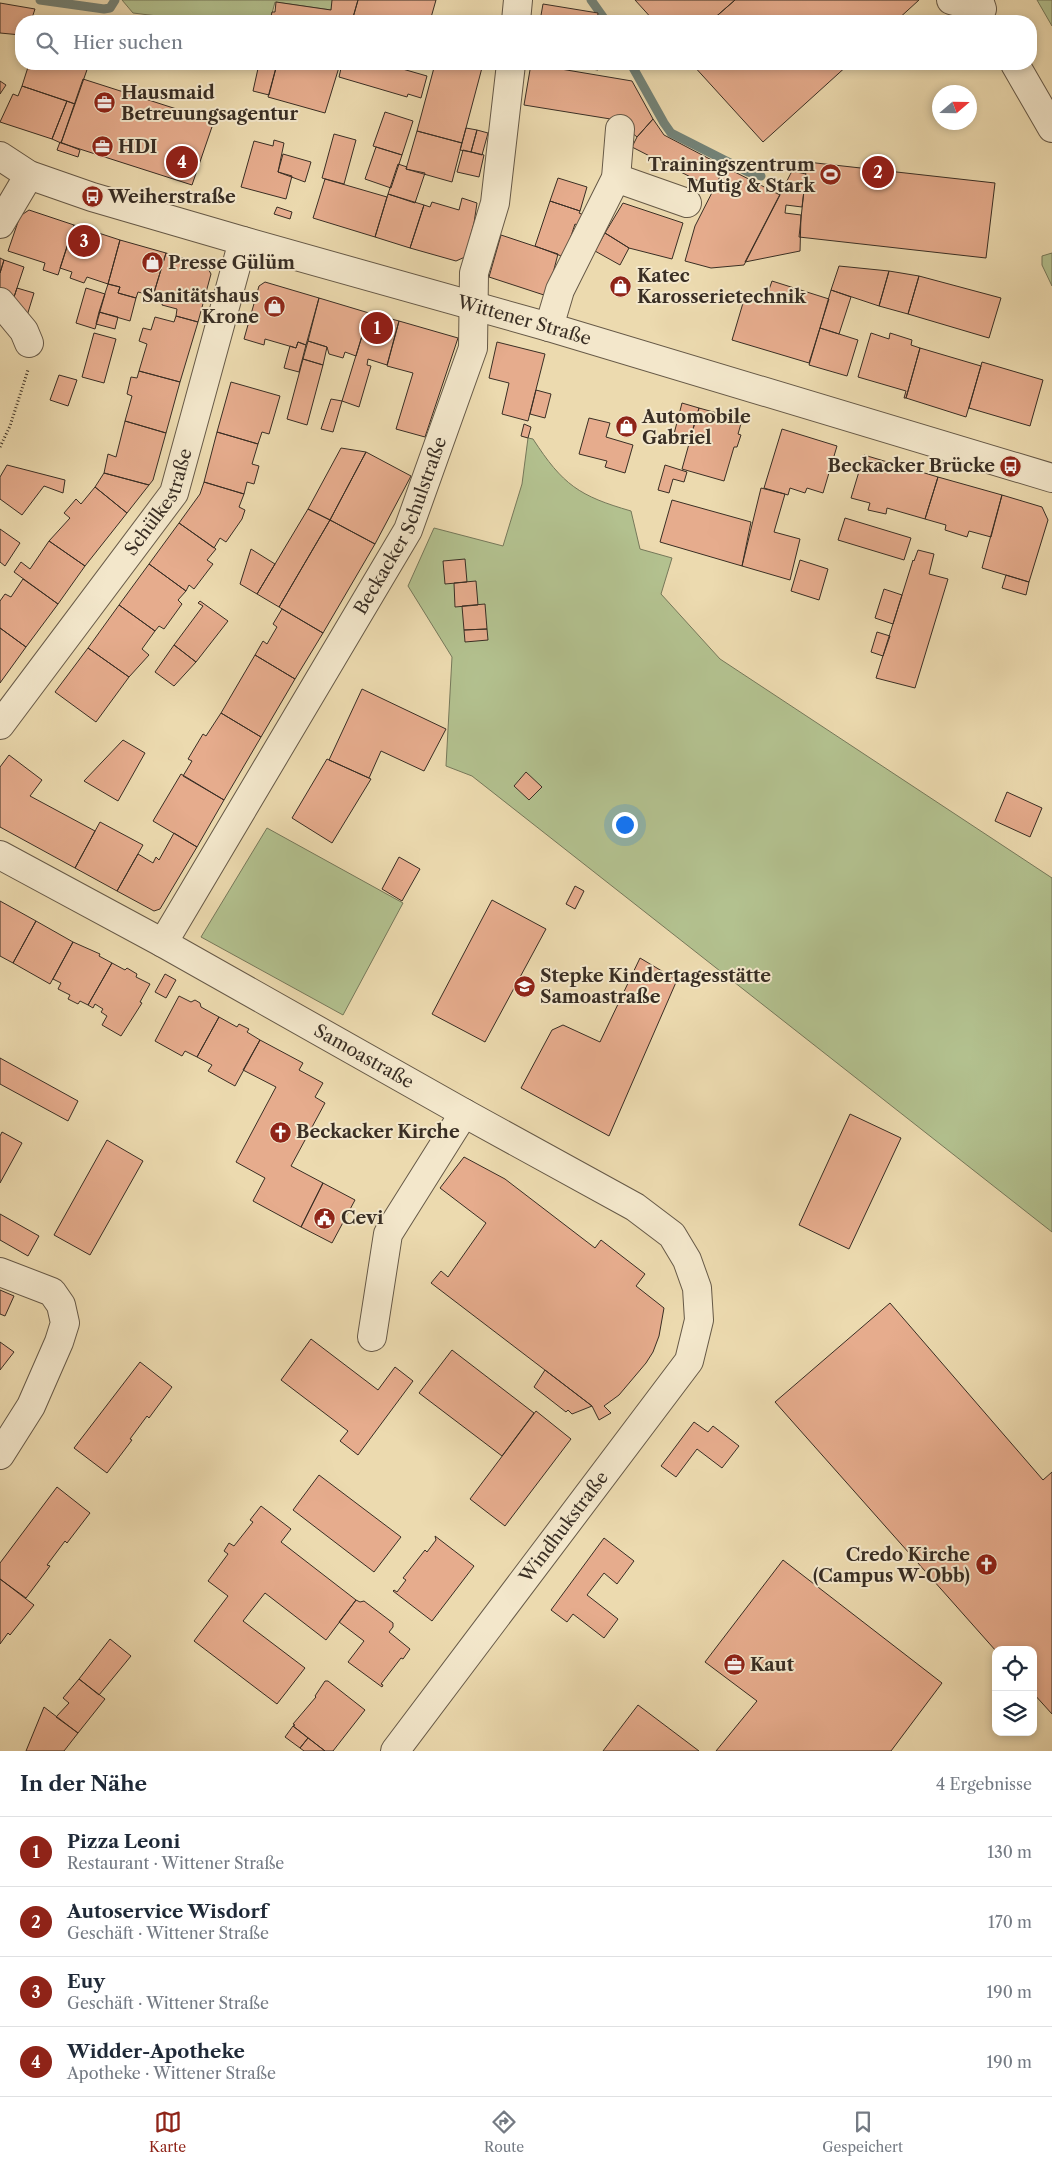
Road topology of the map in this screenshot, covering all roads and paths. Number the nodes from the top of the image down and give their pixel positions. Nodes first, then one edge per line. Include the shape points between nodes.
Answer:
1 (518, 0) edge
2 (951, 0) edge
3 (984, 10) edge
4 (517, 15) edge
5 (510, 70) edge
6 (1018, 70) edge
7 (1052, 128) edge
8 (620, 129) dead end
9 (0, 156) edge
10 (29, 175) junction
11 (616, 178) junction
12 (687, 203) dead end
13 (0, 224) edge
14 (242, 242) junction
15 (0, 302) edge
16 (474, 306) junction
17 (549, 327) junction
18 (29, 354) joint
19 (0, 447) edge
20 (1052, 478) edge
21 (0, 726) edge
22 (0, 855) edge
23 (163, 944) junction
24 (464, 1113) junction
25 (0, 1272) edge
26 (697, 1288) joint
27 (372, 1337) dead end
28 (0, 1455) edge
29 (395, 1751) edge

1 - 4 street
2 - 3 street
5 - 16 street, Beckacker Schulstraße via 495,203 474,273
6 - 7 street
8 - 11 street
9 - 10 street, Wittener Straße
10 - 13 street
10 - 14 street, Wittener Straße
11 - 12 street
11 - 17 street via 560,290
14 - 16 street, Wittener Straße
14 - 21 street, Schülkestraße via 174,492
15 - 18 street via 24,331
16 - 17 street, Wittener Straße
16 - 23 street, Beckacker Schulstraße via 473,348 408,530
17 - 20 street, Wittener Straße
18 - 19 path via 10,426
22 - 23 street, Samoastraße
23 - 24 street, Samoastraße
24 - 26 street, Samoastraße via 636,1207 672,1235 687,1260
24 - 27 street via 388,1234
25 - 28 street via 52,1292 61,1305 65,1323 31,1406
26 - 29 street, Windhukstraße via 699,1320 688,1361

